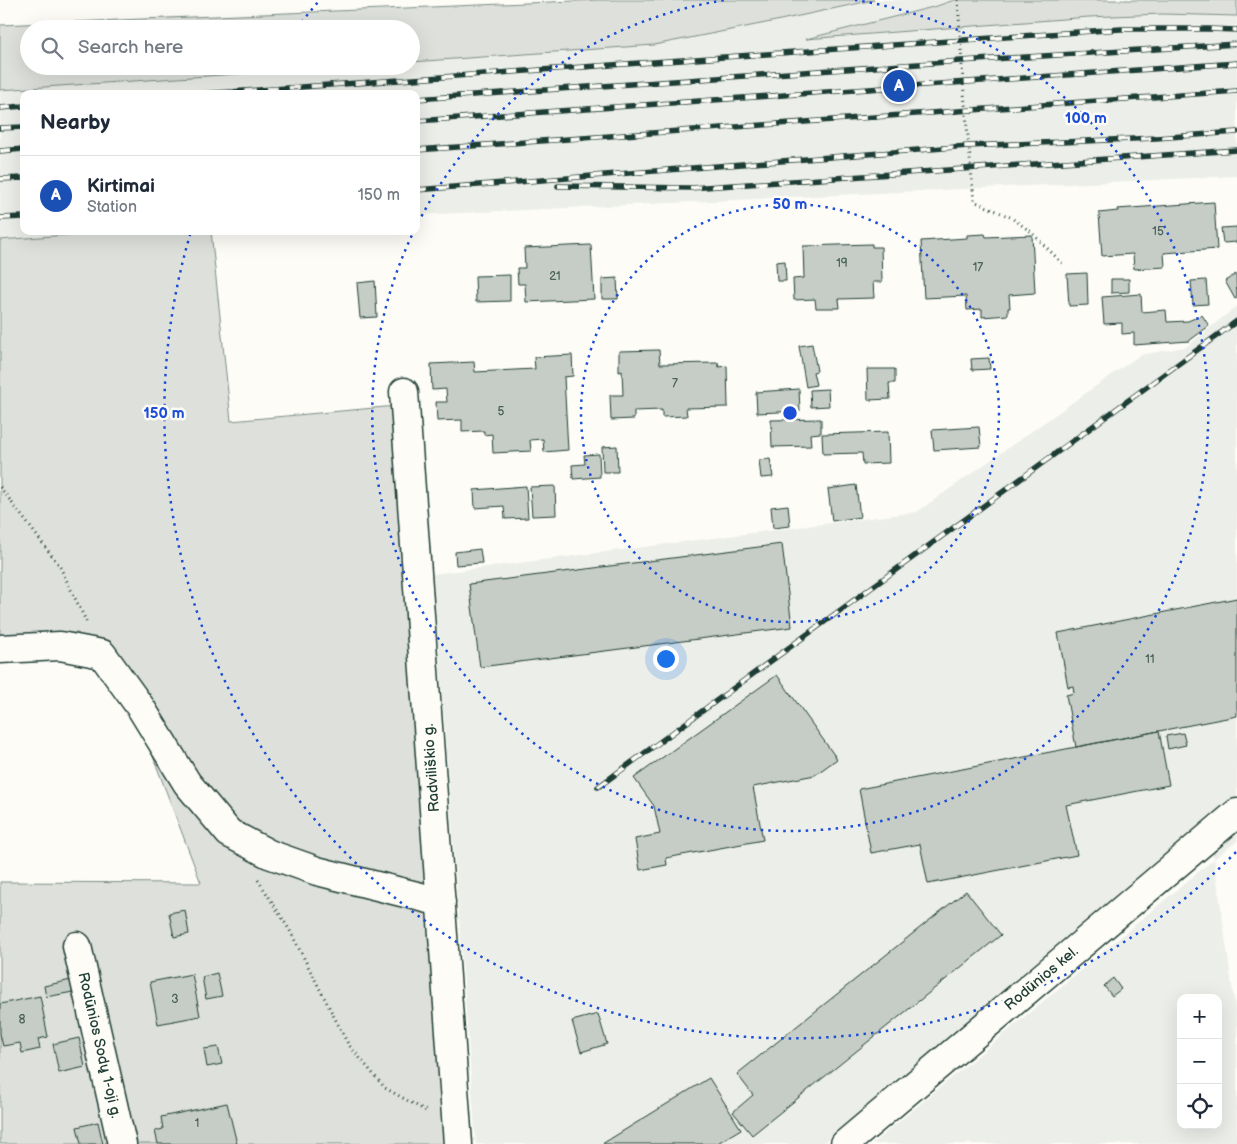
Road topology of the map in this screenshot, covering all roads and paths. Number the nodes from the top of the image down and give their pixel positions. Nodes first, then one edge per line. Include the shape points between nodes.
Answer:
1 (958, 0) edge
2 (1062, 263) dead end
3 (404, 392) dead end
4 (0, 487) edge
5 (0, 648) edge
6 (102, 654) junction
7 (1237, 813) edge
8 (254, 873) dead end
9 (441, 902) junction
10 (77, 946) dead end
11 (457, 1137) edge
12 (122, 1144) edge
13 (845, 1144) edge

1 - 2 path via 974,201 1010,217 1030,231
3 - 9 street, Radviliškio g.
4 - 6 path via 59,566
5 - 6 street via 60,646
6 - 9 street via 141,708 187,783 229,833 269,854 317,872
7 - 13 street, Rodūnios kel.
8 - 11 path via 288,929 348,1044 385,1088 432,1114
9 - 11 street, Radviliškio g.
10 - 12 street, Rodūnios Sodų 1-oji g.

